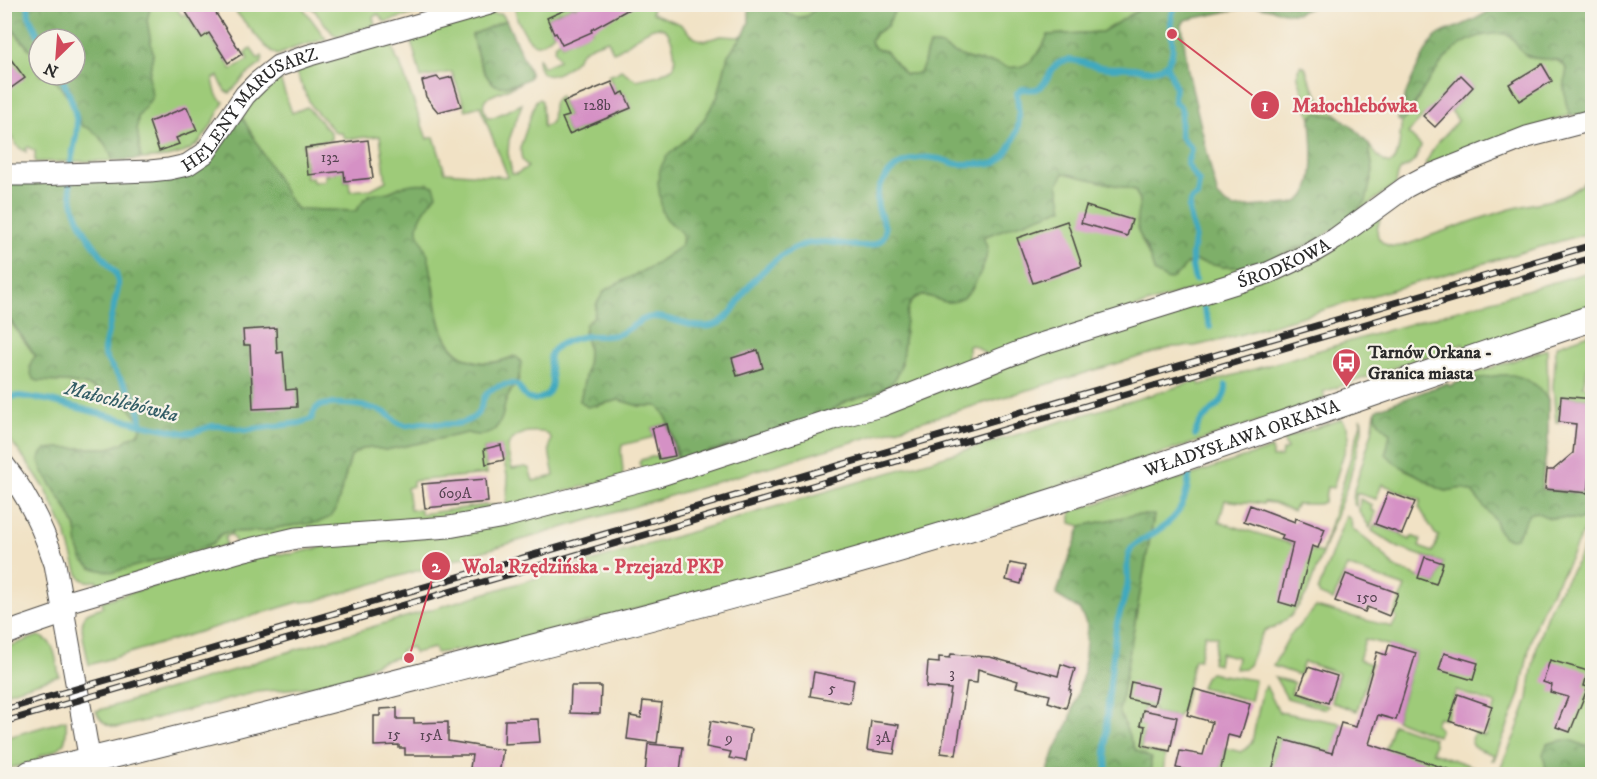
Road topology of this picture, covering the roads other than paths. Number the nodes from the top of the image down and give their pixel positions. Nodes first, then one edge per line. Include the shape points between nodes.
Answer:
1 (490, 4) edge
2 (1593, 120) edge
3 (4, 175) edge
4 (1593, 318) edge
5 (4, 465) edge
6 (64, 608) junction
7 (4, 635) edge
8 (89, 767) edge
9 (30, 774) edge

1 - 3 street, HELENY MARUSARZ via 278,66 245,95 205,153 187,165 150,171
2 - 6 street, ŚRODKOWA via 1527,137 1423,178 1335,239 1268,273 1034,346 881,406 658,476 504,517 448,527 296,538 245,550
4 - 8 street, WŁADYSŁAWA ORKANA via 1059,499 879,555
5 - 6 street via 29,501 45,535
6 - 7 street, ŚRODKOWA
6 - 8 street
8 - 9 street, WŁADYSŁAWA ORKANA

